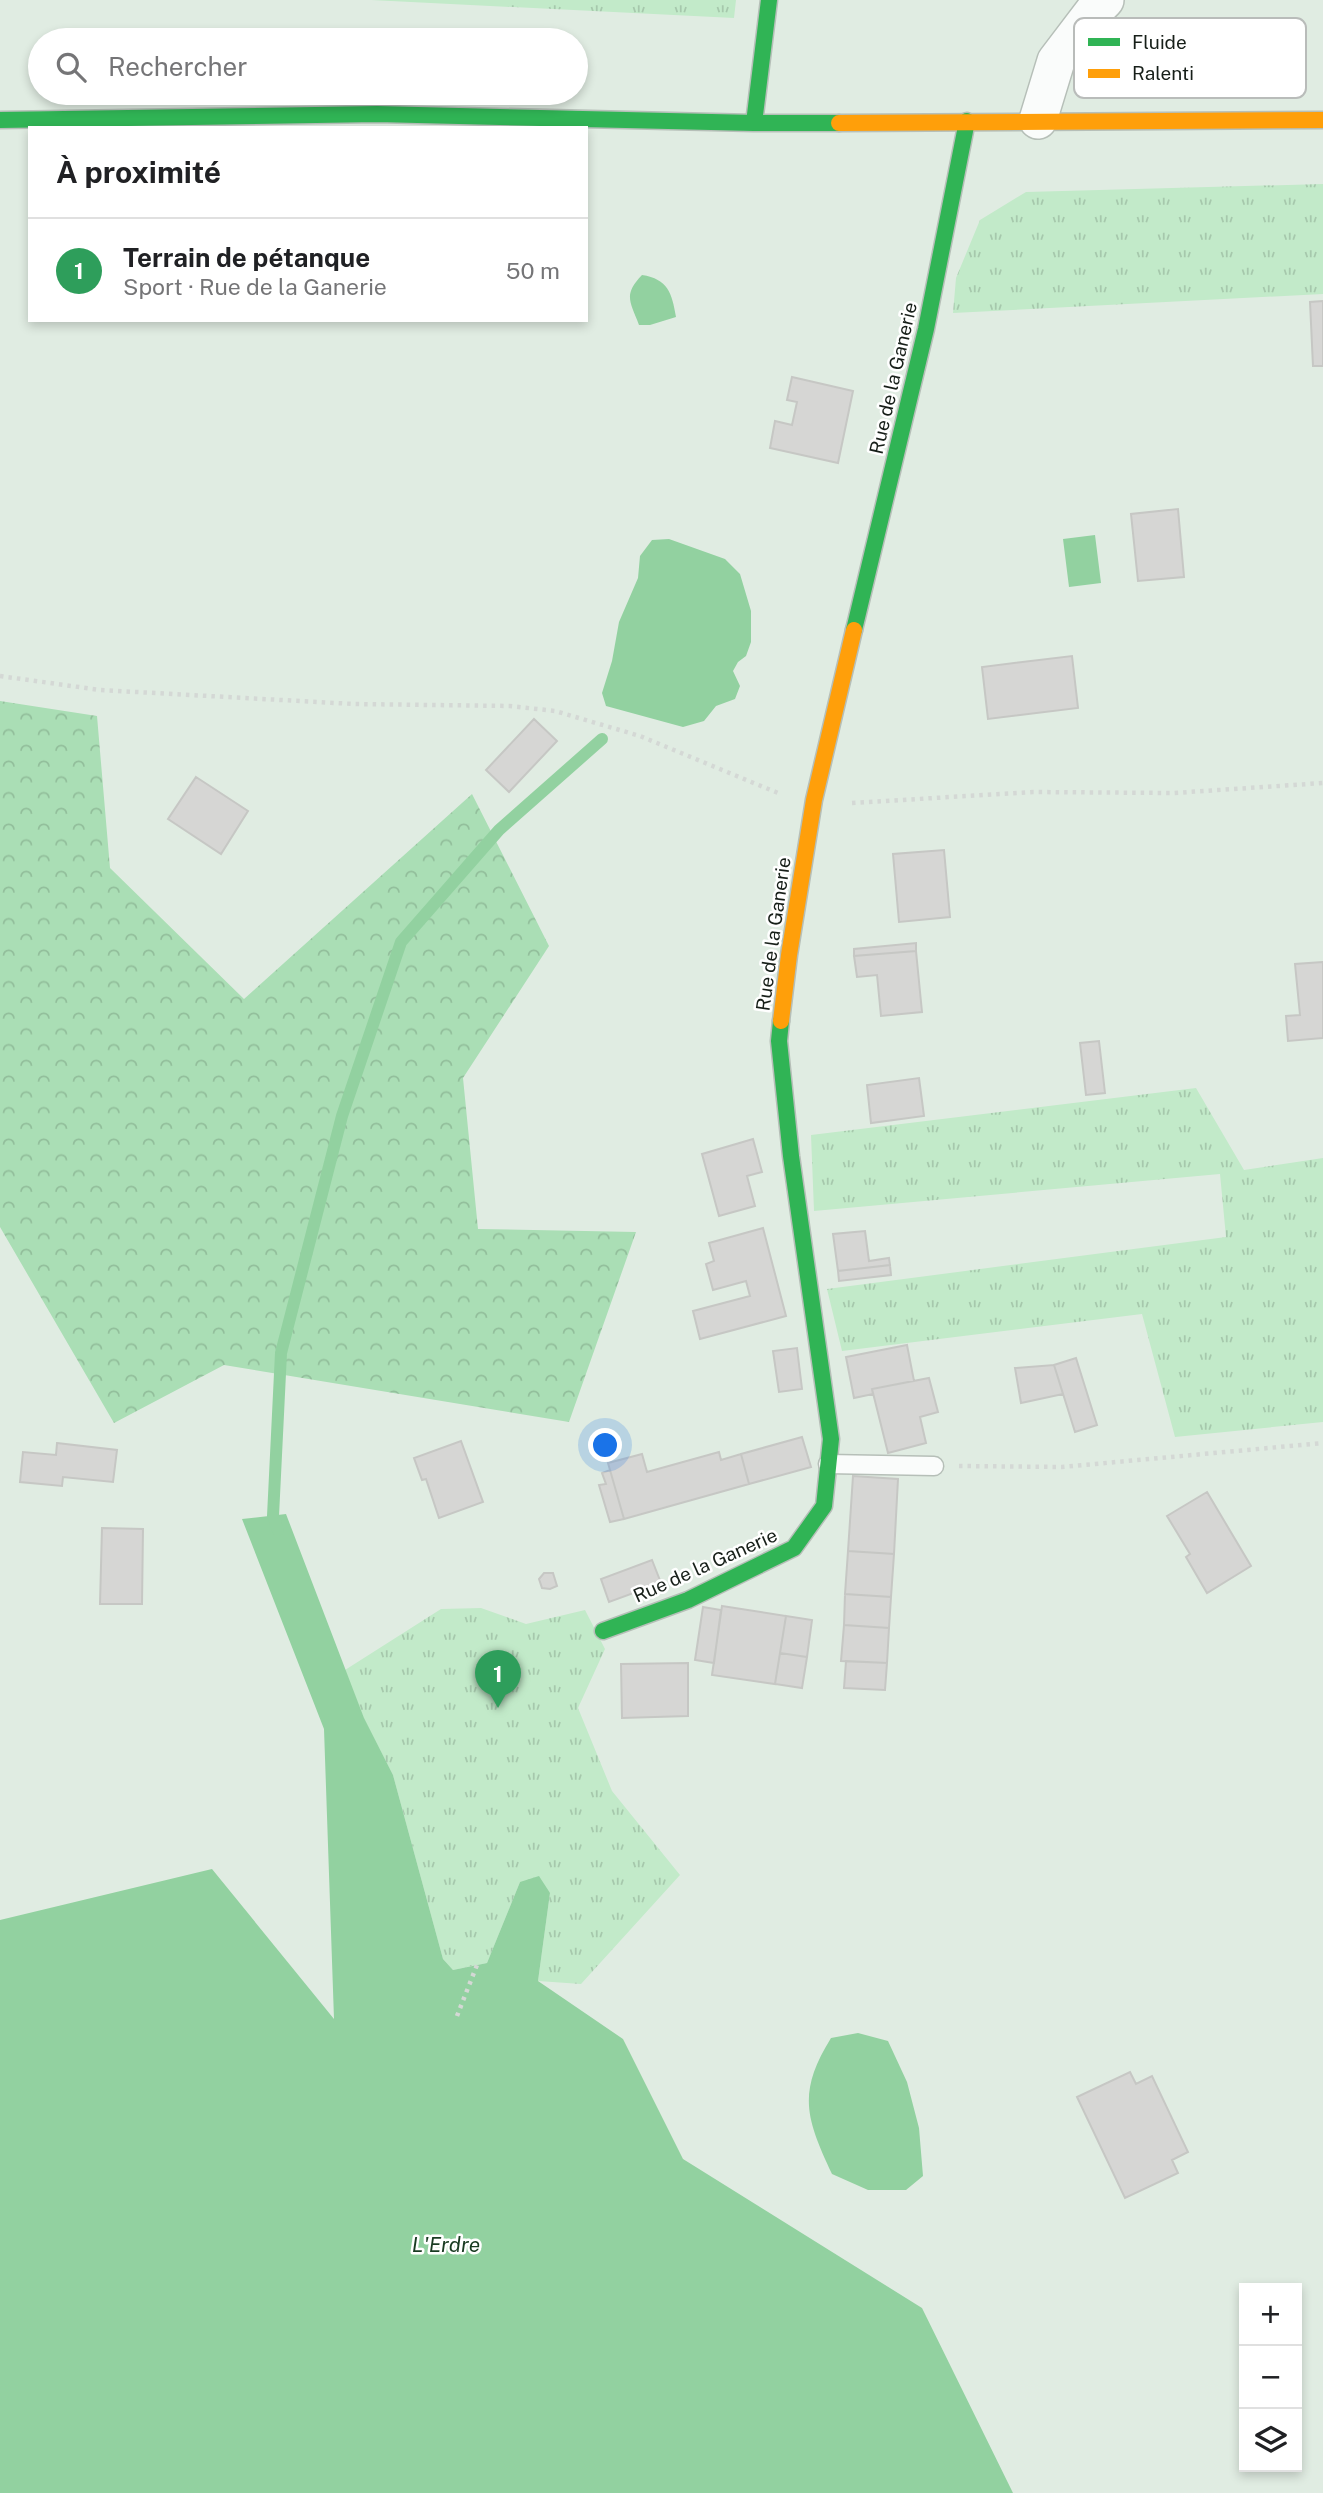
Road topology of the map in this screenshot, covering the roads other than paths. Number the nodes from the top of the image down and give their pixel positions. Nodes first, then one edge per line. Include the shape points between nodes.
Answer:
1 (769, 0) edge
2 (1105, 0) edge
3 (1091, 18) edge
4 (1074, 39) edge
5 (0, 120) edge
6 (1038, 120) junction
7 (1323, 120) edge
8 (967, 121) junction
9 (754, 123) junction
10 (828, 1464) junction
11 (934, 1466) road end
12 (603, 1631) dead end

1 - 9 street
2 - 3 street
4 - 6 street via 1056,61
5 - 9 street via 377,114
6 - 7 street
6 - 8 street
8 - 9 street
8 - 10 street, Rue de la Ganerie via 926,329 814,800 779,1041 831,1439
10 - 11 lane
10 - 12 street, Rue de la Ganerie via 824,1506 794,1548 688,1600

